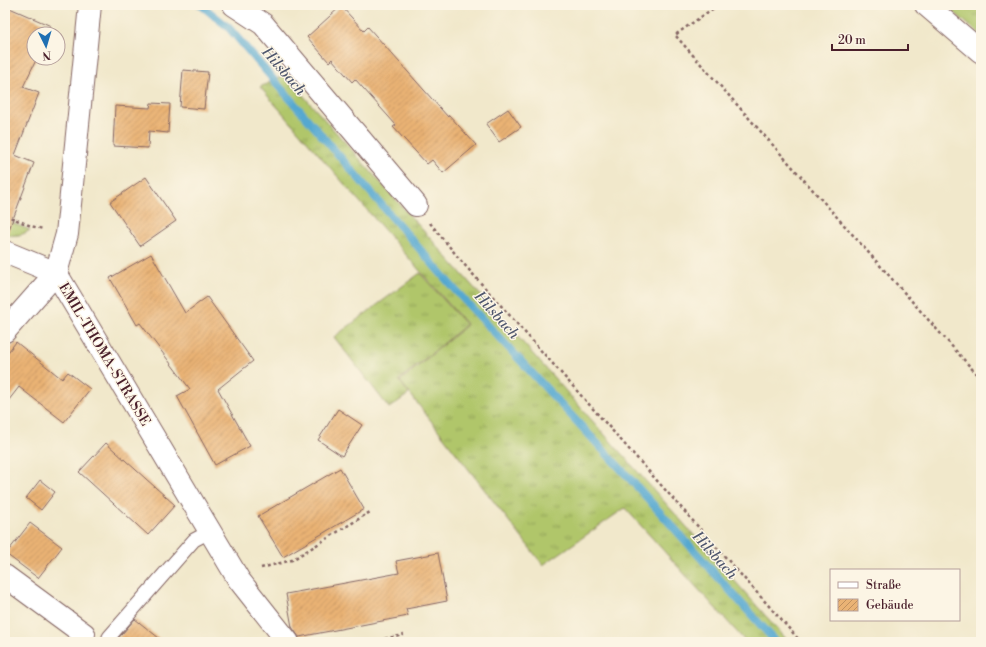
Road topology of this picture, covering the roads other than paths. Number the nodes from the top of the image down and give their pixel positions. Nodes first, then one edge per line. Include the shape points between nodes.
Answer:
1 (90, 5) edge
2 (234, 5) edge
3 (926, 5) edge
4 (981, 52) edge
5 (416, 205) road end
6 (5, 252) edge
7 (56, 273) junction
8 (5, 331) edge
9 (210, 531) junction
10 (5, 576) edge
11 (84, 634) dead end
12 (109, 636) dead end
13 (288, 642) edge

1 - 7 street, EMIL-THOMA-STRASSE via 67,234
2 - 5 street via 263,24
3 - 4 street
6 - 7 street
7 - 8 street
7 - 9 street, EMIL-THOMA-STRASSE
9 - 12 lane via 194,540
9 - 13 street, EMIL-THOMA-STRASSE via 240,580
10 - 11 street

